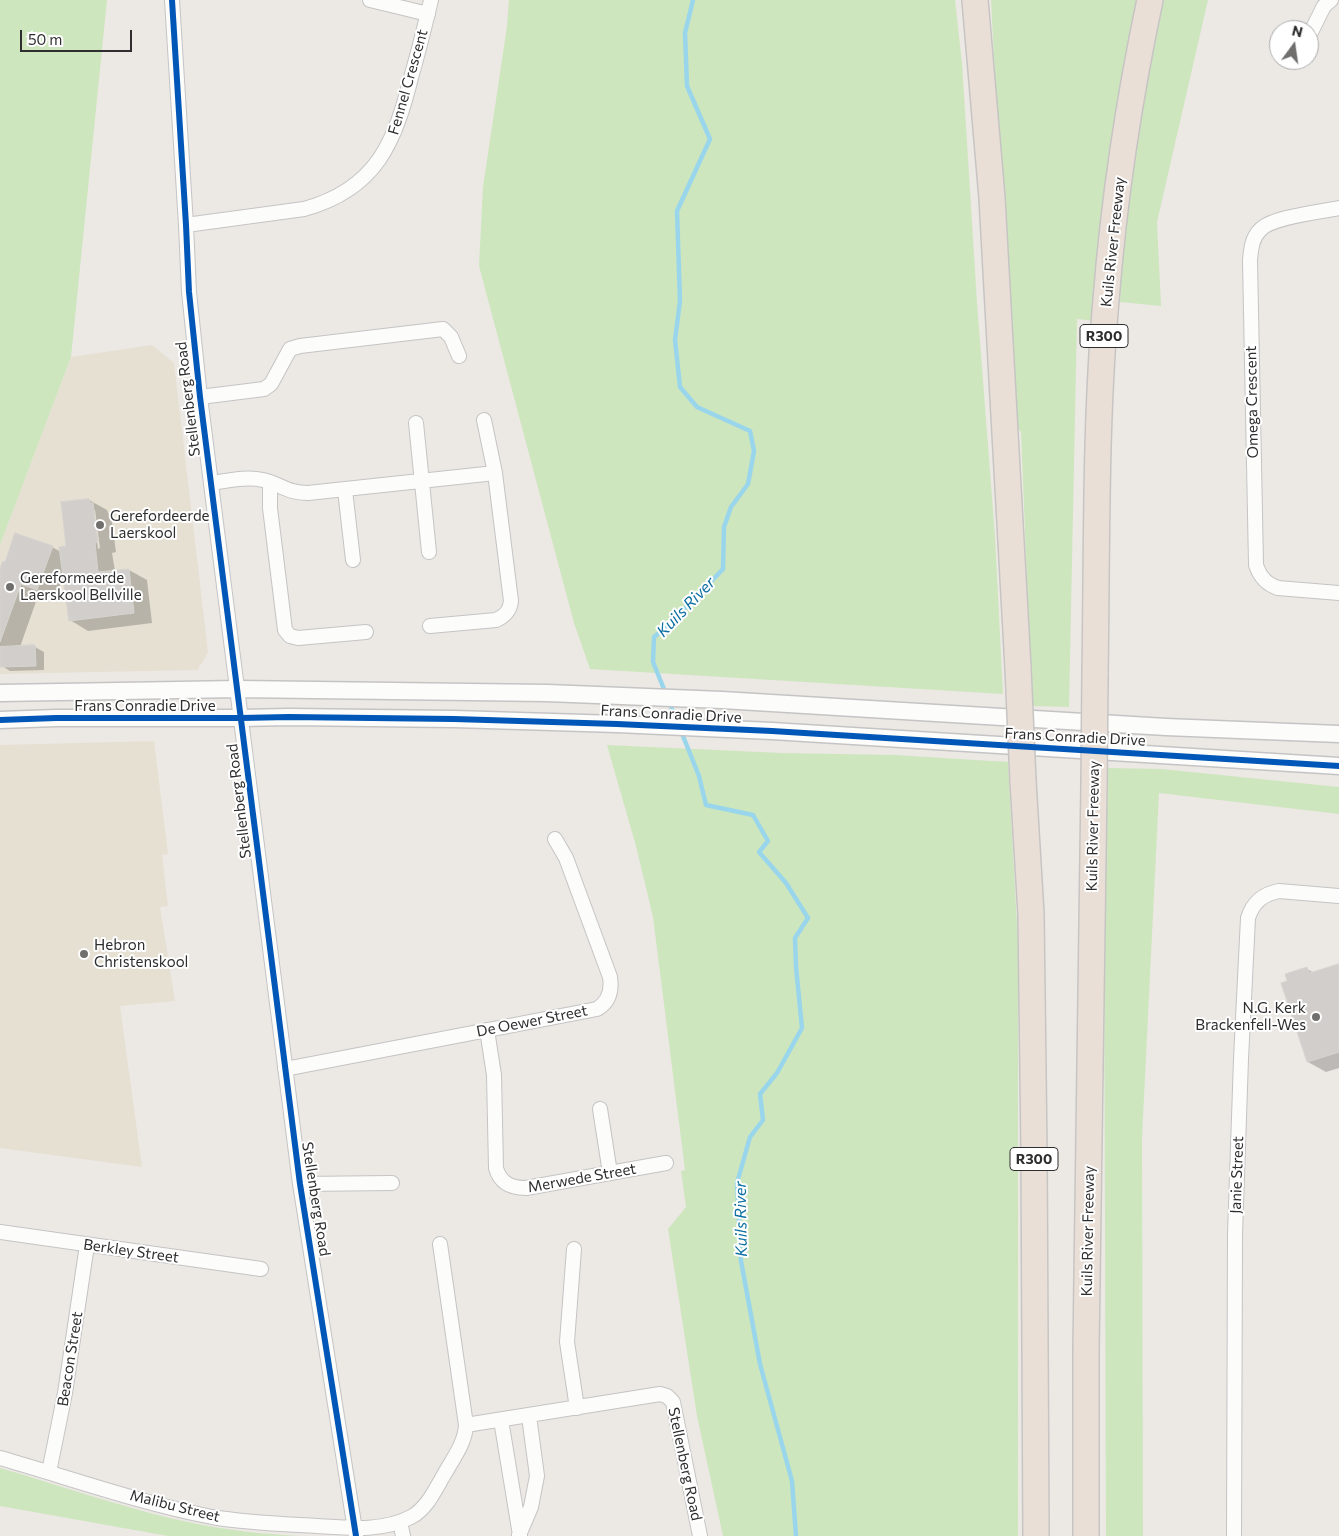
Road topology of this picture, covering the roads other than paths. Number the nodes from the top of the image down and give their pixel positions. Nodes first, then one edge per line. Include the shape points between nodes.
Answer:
1 (172, 0) edge
2 (370, 0) edge
3 (431, 0) edge
4 (975, 0) edge
5 (1150, 0) edge
6 (1331, 0) edge
7 (428, 14) junction
8 (1316, 20) edge
9 (1339, 208) edge
10 (186, 226) junction
11 (459, 356) dead end
12 (200, 397) junction
13 (484, 420) dead end
14 (416, 423) dead end
15 (495, 473) junction
16 (421, 482) junction
17 (211, 483) junction
18 (270, 483) junction
19 (346, 490) junction
20 (429, 552) dead end
21 (353, 560) dead end
22 (1339, 593) edge
23 (430, 626) dead end
24 (366, 632) dead end
25 (238, 689) junction
26 (0, 693) edge
27 (241, 718) junction
28 (0, 720) edge
29 (1339, 734) edge
30 (1339, 766) edge
31 (555, 840) dead end
32 (1339, 896) edge
33 (487, 1030) junction
34 (285, 1069) junction
35 (600, 1109) dead end
36 (666, 1163) dead end
37 (610, 1173) junction
38 (392, 1183) dead end
39 (300, 1184) junction
40 (0, 1232) edge
41 (87, 1244) junction
42 (440, 1244) dead end
43 (574, 1249) dead end
44 (261, 1269) dead end
45 (577, 1408) junction
46 (529, 1416) junction
47 (501, 1420) junction
48 (466, 1425) junction
49 (0, 1458) edge
50 (49, 1472) junction
51 (400, 1522) junction
52 (355, 1532) edge
53 (520, 1535) edge
54 (403, 1536) edge
55 (700, 1536) edge
56 (1036, 1536) edge
57 (1086, 1536) edge
58 (1234, 1536) edge

1 - 10 street, Stellenberg Road
2 - 7 street
3 - 7 street, Fennel Crescent
4 - 56 highway, R300, bridge via 992,198 1031,914
5 - 57 highway, Kuils River Freeway / R300, bridge via 1120,169 1106,301 1099,424
6 - 8 street
7 - 10 street, Fennel Crescent via 396,131 383,155 358,182 326,202 304,209
9 - 22 street, Omega Crescent via 1267,224 1256,236 1250,260 1256,565 1262,578 1272,586
10 - 12 street, Stellenberg Road
11 - 12 street via 451,337 443,329 300,346 290,349 271,384 264,389
12 - 17 street, Stellenberg Road
13 - 15 street
14 - 16 street
15 - 16 street
15 - 23 street via 511,601 509,610 496,620
16 - 19 street
16 - 20 street
17 - 18 street via 246,479
17 - 25 street, Stellenberg Road
18 - 19 street via 295,493
18 - 24 street via 284,630 290,636 302,638
19 - 21 street
25 - 26 street, Frans Conradie Drive
25 - 27 street, Stellenberg Road
25 - 29 street, Frans Conradie Drive via 409,690 697,699 1156,727
27 - 28 street, Frans Conradie Drive
27 - 30 street, Frans Conradie Drive via 638,724
27 - 34 street, Stellenberg Road
31 - 33 street, De Oewer Street via 566,858 610,977 609,995 597,1009
32 - 58 street, Janie Street via 1273,892 1257,901 1248,918 1235,1234
33 - 34 street, De Oewer Street
33 - 37 street, Merwede Street via 494,1075 496,1163 502,1180 514,1188 526,1188
34 - 39 street, Stellenberg Road
35 - 37 street
36 - 37 street, Merwede Street
38 - 39 street
39 - 52 street, Stellenberg Road
40 - 41 street, Berkley Street
41 - 44 street, Berkley Street
41 - 50 street, Beacon Street via 65,1393
42 - 48 street
43 - 45 street via 567,1342
45 - 46 street, Stellenberg Road
45 - 55 street, Stellenberg Road via 660,1394 672,1400
46 - 47 street, Stellenberg Road
46 - 53 street via 536,1476 531,1507
47 - 48 street, Stellenberg Road
47 - 53 street
48 - 51 street via 462,1443 427,1502 412,1517
49 - 50 street, Malibu Street
50 - 52 street, Malibu Street via 175,1509 214,1517
51 - 52 street
51 - 54 street

